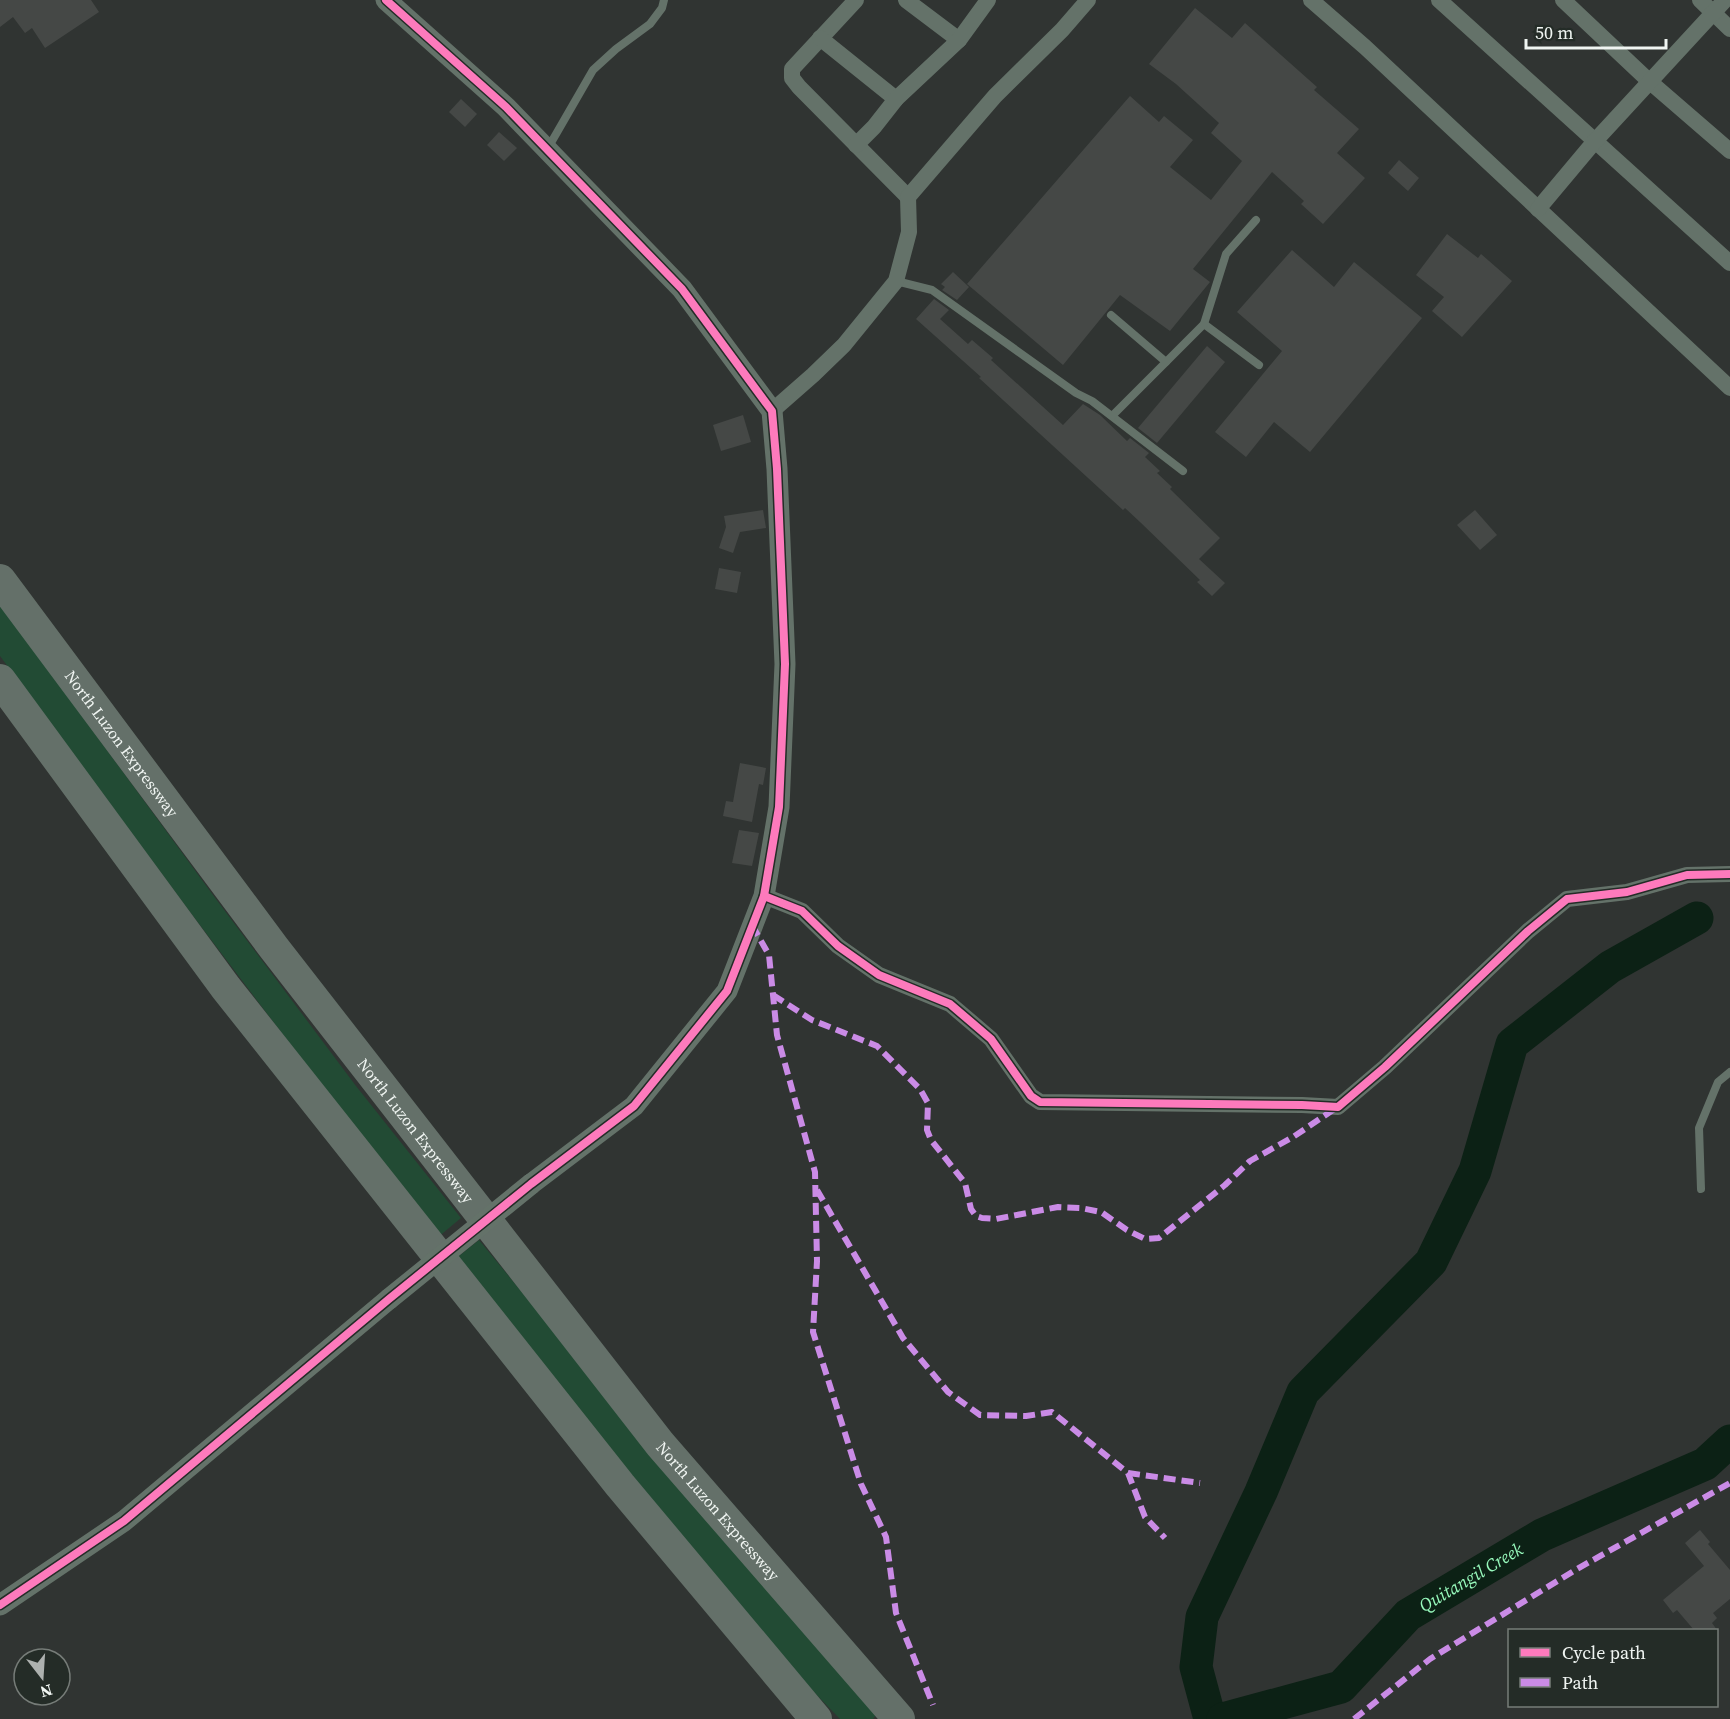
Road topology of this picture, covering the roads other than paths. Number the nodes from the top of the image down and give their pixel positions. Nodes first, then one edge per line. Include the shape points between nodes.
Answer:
1 (386, 0) edge
2 (664, 0) edge
3 (856, 0) edge
4 (906, 0) edge
5 (988, 0) edge
6 (1088, 0) edge
7 (1311, 0) edge
8 (1439, 0) edge
9 (1563, 0) edge
10 (1701, 0) edge
11 (1719, 6) edge
12 (1730, 29) edge
13 (820, 38) junction
14 (959, 40) junction
15 (1649, 81) junction
16 (896, 99) junction
17 (1595, 141) junction
18 (856, 145) junction
19 (547, 149) junction
20 (1730, 151) edge
21 (908, 197) junction
22 (1538, 209) junction
23 (1256, 220) dead end
24 (1730, 263) edge
25 (896, 281) junction
26 (1111, 315) dead end
27 (1204, 324) junction
28 (1166, 362) junction
29 (1259, 365) dead end
30 (1730, 388) edge
31 (772, 411) junction
32 (1112, 416) junction
33 (1183, 471) dead end
34 (0, 580) edge
35 (0, 680) edge
36 (1730, 874) edge
37 (764, 896) junction
38 (1730, 1072) edge
39 (1701, 1189) dead end
40 (0, 1605) edge
41 (895, 1715) edge
42 (816, 1719) edge

1 - 19 street via 506,106
2 - 19 lane via 650,24 593,70
3 - 13 street
4 - 14 street
5 - 14 street
6 - 21 street via 995,96
7 - 22 street
8 - 17 street
9 - 15 street
10 - 11 street
11 - 12 street
11 - 15 street
13 - 16 street
13 - 18 street via 792,69 792,78
14 - 16 street
15 - 17 street
15 - 20 street
16 - 18 street
17 - 22 street
17 - 24 street
18 - 21 street
19 - 31 street via 682,289
21 - 25 street via 909,231
22 - 30 street
23 - 27 lane via 1226,254
25 - 31 street via 844,345
25 - 32 lane via 932,290
26 - 28 lane
27 - 28 lane
27 - 29 lane
28 - 32 lane
31 - 37 street via 785,664 779,807
32 - 33 lane
34 - 41 highway, North Luzon Expressway via 274,948 660,1444
35 - 42 highway via 226,988 620,1485
36 - 37 street via 1687,875 1628,892 1567,899 1338,1107 1040,1102 1031,1096 991,1039 950,1004 879,975 838,946 802,911
37 - 40 street, bridge via 727,991 634,1106 389,1299 124,1521
38 - 39 lane via 1718,1082 1700,1128

